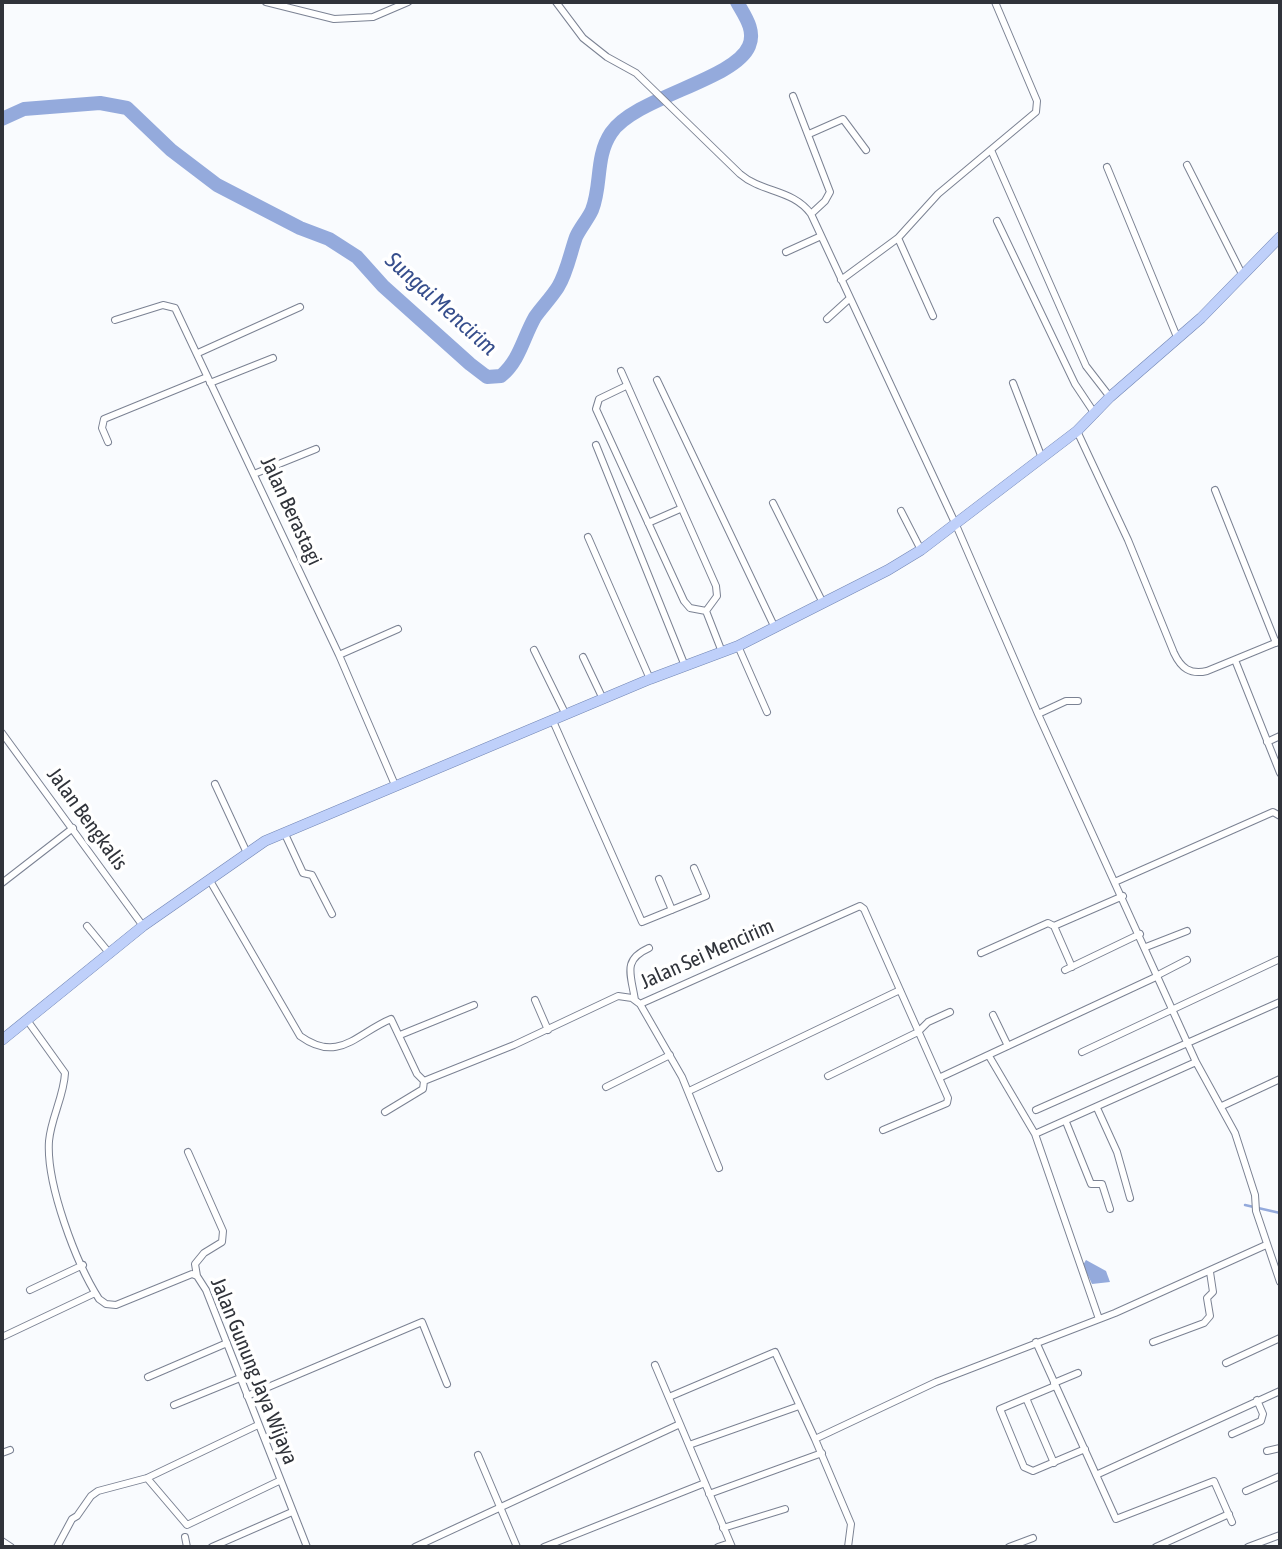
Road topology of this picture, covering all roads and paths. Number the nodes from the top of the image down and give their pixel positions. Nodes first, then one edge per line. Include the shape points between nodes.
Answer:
1 (266, 2) edge
2 (408, 2) edge
3 (556, 2) edge
4 (999, 3) edge
5 (793, 96) dead end
6 (810, 134) junction
7 (866, 150) dead end
8 (991, 150) junction
9 (1187, 164) dead end
10 (1107, 167) dead end
11 (811, 214) junction
12 (997, 221) dead end
13 (819, 237) junction
14 (1280, 237) edge
15 (898, 238) junction
16 (786, 252) dead end
17 (1243, 276) junction
18 (841, 280) junction
19 (849, 299) junction
20 (300, 307) dead end
21 (933, 316) dead end
22 (827, 319) dead end
23 (115, 320) dead end
24 (1177, 337) junction
25 (198, 353) junction
26 (273, 358) dead end
27 (621, 371) dead end
28 (208, 380) junction
29 (657, 380) dead end
30 (1013, 383) dead end
31 (626, 386) junction
32 (1110, 397) junction
33 (1095, 414) junction
34 (1077, 431) junction
35 (108, 442) dead end
36 (596, 445) dead end
37 (316, 449) dead end
38 (1043, 460) junction
39 (254, 474) junction
40 (1215, 490) dead end
41 (773, 503) dead end
42 (680, 509) junction
43 (901, 511) dead end
44 (648, 523) junction
45 (956, 524) junction
46 (588, 537) dead end
47 (920, 550) junction
48 (823, 603) junction
49 (706, 611) junction
50 (775, 628) junction
51 (398, 629) dead end
52 (1278, 642) edge
53 (738, 646) junction
54 (534, 650) dead end
55 (722, 652) junction
56 (339, 655) junction
57 (583, 657) dead end
58 (1235, 660) junction
59 (685, 666) junction
60 (650, 679) junction
61 (603, 699) junction
62 (1078, 701) dead end
63 (767, 712) dead end
64 (1038, 714) junction
65 (566, 715) junction
66 (553, 721) junction
67 (2, 733) edge
68 (1280, 736) edge
69 (1267, 742) junction
70 (5, 743) edge
71 (1280, 773) edge
72 (215, 784) dead end
73 (396, 785) junction
74 (1280, 816) edge
75 (74, 828) junction
76 (284, 832) junction
77 (247, 853) junction
78 (694, 868) dead end
79 (209, 879) junction
80 (659, 879) dead end
81 (1116, 881) junction
82 (2, 883) edge
83 (1123, 895) junction
84 (672, 909) junction
85 (332, 914) dead end
86 (87, 926) dead end
87 (143, 926) junction
88 (1054, 926) junction
89 (1187, 931) dead end
90 (1140, 934) junction
91 (1146, 947) junction
92 (649, 948) dead end
93 (981, 953) dead end
94 (110, 954) junction
95 (1280, 959) edge
96 (1187, 960) dead end
97 (1158, 976) junction
98 (900, 990) junction
99 (535, 1000) dead end
100 (638, 1002) junction
101 (1280, 1002) edge
102 (474, 1005) dead end
103 (1174, 1009) junction
104 (950, 1012) dead end
105 (993, 1015) dead end
106 (27, 1020) junction
107 (548, 1030) junction
108 (918, 1032) junction
109 (400, 1035) junction
110 (2, 1040) edge
111 (1189, 1044) junction
112 (1008, 1046) junction
113 (1082, 1052) dead end
114 (670, 1055) junction
115 (989, 1056) junction
116 (1196, 1062) junction
117 (828, 1076) dead end
118 (941, 1077) junction
119 (1280, 1079) edge
120 (424, 1081) junction
121 (606, 1087) dead end
122 (689, 1091) junction
123 (1222, 1106) junction
124 (1097, 1108) junction
125 (1036, 1110) dead end
126 (385, 1112) dead end
127 (1066, 1122) junction
128 (883, 1130) dead end
129 (1035, 1134) junction
130 (188, 1152) dead end
131 (719, 1168) dead end
132 (1112, 1181) dead end
133 (1102, 1184) junction
134 (1130, 1198) dead end
135 (1111, 1209) dead end
136 (1266, 1245) junction
137 (83, 1265) junction
138 (1210, 1272) junction
139 (197, 1276) junction
140 (1280, 1282) edge
141 (30, 1290) dead end
142 (95, 1293) junction
143 (1099, 1319) junction
144 (2, 1337) edge
145 (1280, 1338) edge
146 (1036, 1342) junction
147 (1153, 1342) dead end
148 (226, 1343) junction
149 (1226, 1363) dead end
150 (655, 1365) dead end
151 (1077, 1373) dead end
152 (148, 1377) dead end
153 (240, 1378) junction
154 (447, 1384) dead end
155 (1055, 1385) junction
156 (1280, 1391) edge
157 (247, 1396) junction
158 (668, 1397) junction
159 (1026, 1398) junction
160 (1257, 1401) junction
161 (174, 1405) dead end
162 (799, 1406) junction
163 (680, 1424) junction
164 (258, 1425) junction
165 (1232, 1434) dead end
166 (815, 1439) junction
167 (689, 1445) junction
168 (1280, 1448) edge
169 (10, 1450) dead end
170 (1085, 1450) junction
171 (1267, 1451) dead end
172 (2, 1453) edge
173 (822, 1453) junction
174 (478, 1455) dead end
175 (1054, 1463) junction
176 (1096, 1475) junction
177 (1280, 1476) edge
178 (147, 1478) junction
179 (279, 1481) junction
180 (705, 1483) junction
181 (1246, 1491) dead end
182 (709, 1494) junction
183 (499, 1506) junction
184 (785, 1509) dead end
185 (292, 1512) junction
186 (1229, 1514) junction
187 (1232, 1522) dead end
188 (723, 1528) junction
189 (1280, 1535) edge
190 (185, 1537) dead end
191 (1033, 1538) dead end
192 (2, 1541) edge
193 (731, 1545) edge
194 (11, 1547) edge
195 (57, 1547) edge
196 (187, 1547) edge
197 (212, 1547) edge
198 (307, 1547) edge
199 (415, 1547) edge
200 (517, 1547) edge
201 (544, 1547) edge
202 (718, 1547) edge
203 (848, 1547) edge
204 (1009, 1547) edge
205 (1156, 1547) edge
206 (1248, 1547) edge

1 - 2 street via 334,19 373,17
3 - 11 street via 594,48 636,73 748,181 797,198
4 - 8 street via 1038,106
5 - 6 street
6 - 7 street via 843,119
6 - 11 street via 830,192
8 - 15 street via 938,194
8 - 32 street via 1086,366
9 - 17 street
10 - 24 street
11 - 13 street
12 - 33 street via 1075,384
13 - 16 street
13 - 18 street
14 - 17 main road
15 - 18 street
15 - 21 street
17 - 24 main road
18 - 19 street
19 - 22 street
19 - 45 street
20 - 25 street
23 - 25 street, Jalan Berastagi via 172,306
24 - 32 main road
25 - 28 street, Jalan Berastagi
26 - 28 street
27 - 31 street
28 - 35 street via 104,419 102,428
28 - 39 street, Jalan Berastagi
29 - 50 street
30 - 38 street
31 - 42 street
31 - 44 street via 596,404
32 - 33 main road
33 - 34 main road
34 - 38 main road
34 - 58 street via 1183,668 1198,673
36 - 59 street
37 - 39 street
38 - 45 main road
39 - 56 street, Jalan Berastagi
40 - 52 street
41 - 48 street
42 - 44 street
42 - 49 street via 716,586 717,596
43 - 47 street
44 - 49 street via 684,601 690,608
45 - 47 main road
45 - 64 street
46 - 60 street
47 - 48 main road
48 - 50 main road
49 - 55 street
50 - 53 main road
51 - 56 street
52 - 58 street
53 - 55 main road
53 - 63 street
54 - 65 street
55 - 59 main road
56 - 73 street, Jalan Berastagi
57 - 61 street
58 - 69 street
59 - 60 main road
60 - 61 main road
61 - 65 main road
62 - 64 street via 1066,701
64 - 81 street
65 - 66 main road
66 - 73 main road
66 - 84 street via 642,922
67 - 70 street, Jalan Bengkalis
68 - 69 street
69 - 71 street
70 - 75 street, Jalan Bengkalis
72 - 77 street
73 - 76 main road
74 - 81 street via 1273,812
75 - 82 street
75 - 87 street, Jalan Bengkalis
76 - 77 main road
76 - 85 street via 303,873 312,875
77 - 79 main road
78 - 84 street via 706,896
79 - 87 main road
79 - 109 street via 300,1036 315,1046 335,1047 366,1035 391,1018
80 - 84 street
81 - 83 street
83 - 88 street
83 - 90 street
86 - 94 street
87 - 94 main road
88 - 90 street via 1069,968
88 - 93 street via 1048,923
89 - 91 street
90 - 91 street
91 - 97 street
92 - 100 street via 631,958
94 - 106 main road
95 - 103 street
96 - 97 street
97 - 103 street
97 - 112 street
98 - 100 street, Jalan Sei Mencirim via 864,909 856,905
98 - 108 street, Jalan Sei Mencirim
98 - 122 street
99 - 107 street
100 - 107 street, Jalan Sei Mencirim via 618,996
100 - 114 street
101 - 111 street
102 - 109 street
103 - 111 street
103 - 113 street
104 - 108 street
105 - 112 street
106 - 110 main road
106 - 137 street via 65,1073 49,1142 51,1170 62,1215
107 - 120 street, Jalan Sei Mencirim
108 - 117 street
108 - 118 street, Jalan Sei Mencirim
109 - 120 street
111 - 116 street
111 - 125 street
112 - 115 street
114 - 121 street
114 - 122 street
115 - 118 street
115 - 129 street
116 - 123 street
116 - 124 street
118 - 128 street via 947,1103
119 - 123 street
120 - 126 street via 423,1089
122 - 131 street
123 - 136 street via 1242,1151
124 - 127 street
124 - 134 street via 1117,1152
127 - 129 street
127 - 133 street via 1091,1184
129 - 143 street
130 - 139 street via 223,1231 222,1242 195,1264
132 - 133 street
133 - 135 street
136 - 138 street
136 - 140 street
137 - 141 street
137 - 142 street
138 - 143 street
138 - 147 street via 1213,1292 1207,1298 1211,1310 1204,1323
139 - 142 street, Jalan Gunung Jaya Wijaya via 192,1274 116,1305 106,1304
139 - 148 street, Jalan Gunung Jaya Wijaya
142 - 144 street
143 - 146 street
145 - 149 street
146 - 155 street
146 - 166 street via 936,1382
148 - 152 street
148 - 153 street, Jalan Gunung Jaya Wijaya
150 - 158 street
151 - 155 street
153 - 157 street, Jalan Gunung Jaya Wijaya
153 - 161 street
154 - 157 street via 422,1322
155 - 159 street
155 - 170 street
156 - 160 street
157 - 164 street, Jalan Gunung Jaya Wijaya
158 - 162 street via 775,1352
158 - 163 street
159 - 175 street
159 - 175 street via 1003,1407 1000,1413 1024,1467 1033,1471
160 - 165 street via 1261,1421
160 - 176 street
162 - 166 street
162 - 167 street
163 - 167 street
163 - 183 street
164 - 178 street
164 - 179 street, Jalan Gunung Jaya Wijaya
166 - 173 street
167 - 180 street
168 - 171 street
169 - 172 street
170 - 175 street
170 - 176 street
173 - 182 street
173 - 203 street via 851,1524
174 - 183 street
176 - 186 street via 1116,1519 1214,1481
177 - 181 street
178 - 179 street via 187,1525
178 - 195 street via 91,1496
179 - 185 street, Jalan Gunung Jaya Wijaya
180 - 182 street
180 - 201 street
182 - 188 street
183 - 199 street
183 - 200 street
184 - 188 street
185 - 197 street
185 - 198 street, Jalan Gunung Jaya Wijaya
186 - 187 street
186 - 205 street
188 - 193 street
189 - 206 street
190 - 196 street
191 - 204 street
192 - 194 street
193 - 202 street

